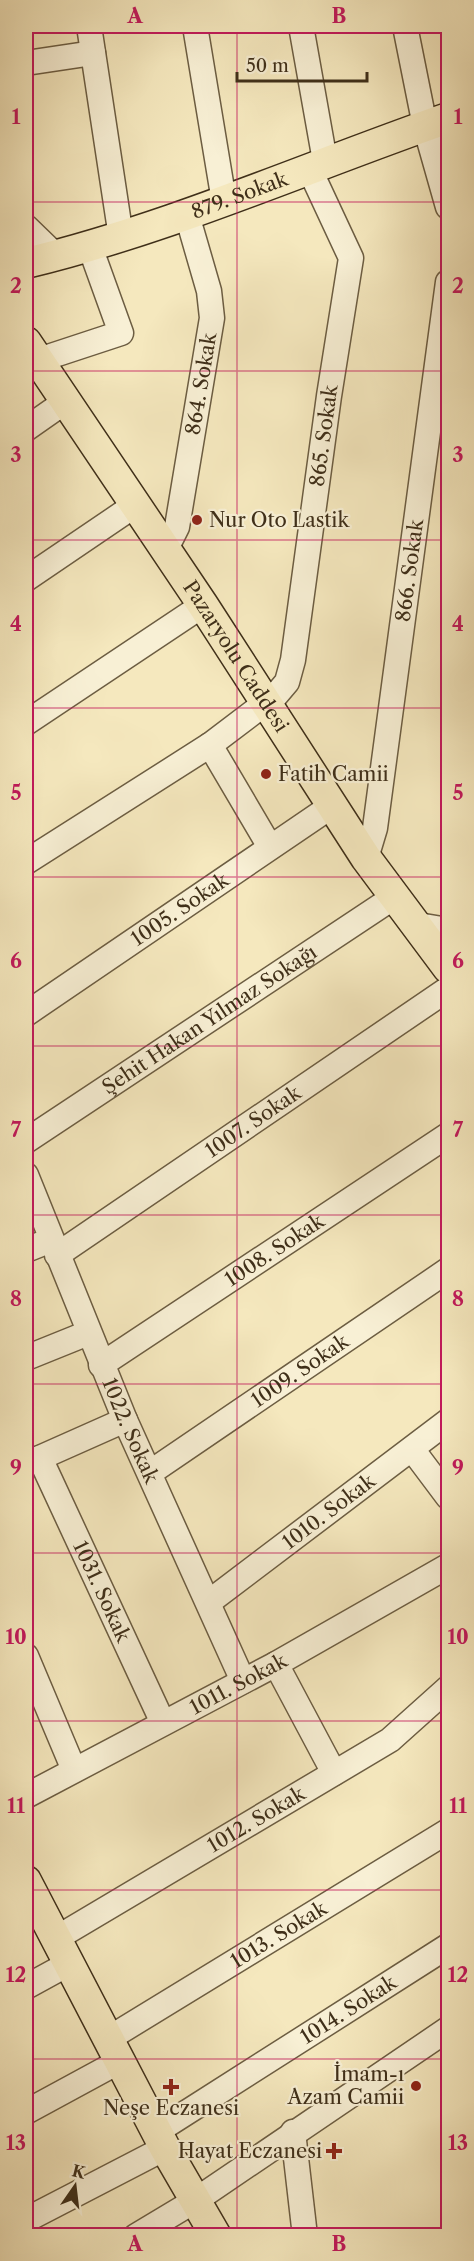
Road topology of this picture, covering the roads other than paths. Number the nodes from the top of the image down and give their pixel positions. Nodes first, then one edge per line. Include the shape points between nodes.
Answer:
1 (89, 26) edge
2 (195, 26) edge
3 (301, 26) edge
4 (405, 26) edge
5 (93, 53) junction
6 (26, 63) edge
7 (437, 122) edge
8 (317, 165) junction
9 (224, 201) junction
10 (448, 207) edge
11 (187, 215) junction
12 (26, 227) edge
13 (121, 237) junction
14 (90, 247) junction
15 (56, 256) junction
16 (26, 263) edge
17 (448, 282) edge
18 (32, 351) edge
19 (66, 401) junction
20 (26, 429) edge
21 (135, 505) junction
22 (165, 551) junction
23 (26, 579) edge
24 (203, 605) junction
25 (266, 703) junction
26 (26, 723) edge
27 (210, 745) junction
28 (333, 805) junction
29 (270, 847) junction
30 (366, 858) junction
31 (26, 862) edge
32 (394, 897) junction
33 (418, 925) junction
34 (448, 930) edge
35 (448, 968) edge
36 (448, 989) edge
37 (26, 1014) edge
38 (448, 1135) edge
39 (26, 1141) edge
40 (26, 1175) edge
41 (54, 1247) junction
42 (26, 1250) edge
43 (448, 1270) edge
44 (88, 1333) junction
45 (26, 1358) edge
46 (101, 1365) junction
47 (125, 1420) junction
48 (448, 1420) edge
49 (412, 1449) junction
50 (33, 1461) edge
51 (151, 1472) junction
52 (448, 1497) edge
53 (448, 1566) edge
54 (209, 1602) junction
55 (26, 1656) edge
56 (276, 1664) junction
57 (243, 1681) junction
58 (448, 1688) edge
59 (163, 1723) junction
60 (74, 1770) junction
61 (334, 1773) junction
62 (26, 1796) edge
63 (448, 1831) edge
64 (26, 1882) edge
65 (448, 1946) edge
66 (62, 1952) junction
67 (26, 1987) edge
68 (448, 2029) edge
69 (114, 2050) junction
70 (26, 2112) edge
71 (293, 2133) junction
72 (161, 2140) junction
73 (196, 2200) junction
74 (26, 2220) edge
75 (136, 2235) edge
76 (216, 2235) edge
77 (304, 2235) edge

1 - 5 street
2 - 9 street
3 - 8 street, 865. Sokak
4 - 7 street
5 - 6 street
5 - 13 street
7 - 8 main road, 879. Sokak
7 - 10 street
8 - 9 main road, 879. Sokak
8 - 25 street, 865. Sokak via 351,258 293,660 287,682
9 - 11 main road, 879. Sokak
11 - 13 main road, 879. Sokak
11 - 22 street, 864. Sokak via 209,291 212,318 177,527
12 - 15 street
13 - 14 main road, 879. Sokak
14 - 15 main road, 879. Sokak
14 - 18 street via 121,333
15 - 16 main road, 879. Sokak
17 - 30 street, 866. Sokak via 375,828
18 - 19 main road, Pazaryolu Caddesi
19 - 20 street
19 - 21 main road, Pazaryolu Caddesi
21 - 22 main road, Pazaryolu Caddesi
21 - 23 street
22 - 24 main road, Pazaryolu Caddesi
24 - 25 main road, Pazaryolu Caddesi
24 - 26 street
25 - 27 street, 865. Sokak
25 - 28 main road, Pazaryolu Caddesi
27 - 29 street
27 - 31 street, 865. Sokak
28 - 29 street, 1005. Sokak
28 - 30 main road, Pazaryolu Caddesi
29 - 37 street, 1005. Sokak
30 - 32 main road, Pazaryolu Caddesi
32 - 33 main road, Pazaryolu Caddesi
32 - 39 street, Şehit Hakan Yılmaz Sokağı
33 - 34 street
33 - 35 main road, Pazaryolu Caddesi
36 - 41 street, 1007. Sokak
38 - 46 street, 1008. Sokak
40 - 41 street, 1022. Sokak
41 - 42 street, 1007. Sokak
41 - 44 street, 1022. Sokak
43 - 51 street, 1009. Sokak
44 - 45 street
44 - 46 street, 1022. Sokak
46 - 47 street, 1022. Sokak
47 - 50 street
47 - 51 street, 1022. Sokak
48 - 49 street, 1010. Sokak
49 - 52 street
49 - 54 street, 1010. Sokak
50 - 59 street, 1031. Sokak
51 - 54 street, 1022. Sokak
53 - 56 street, 1011. Sokak
54 - 57 street, 1022. Sokak
55 - 60 street
56 - 57 street, 1011. Sokak
56 - 61 street
57 - 59 street, 1011. Sokak
58 - 61 street, 1012. Sokak via 390,1740
59 - 60 street, 1011. Sokak
60 - 62 street, 1011. Sokak
61 - 66 street, 1012. Sokak
63 - 69 street, 1013. Sokak
64 - 66 main road
65 - 72 street, 1014. Sokak
66 - 67 street, 1012. Sokak
66 - 69 main road
68 - 71 street
69 - 70 street, 1013. Sokak
69 - 72 main road
71 - 73 street
71 - 77 street
72 - 73 main road
72 - 74 street, 1014. Sokak
73 - 75 street
73 - 76 main road

